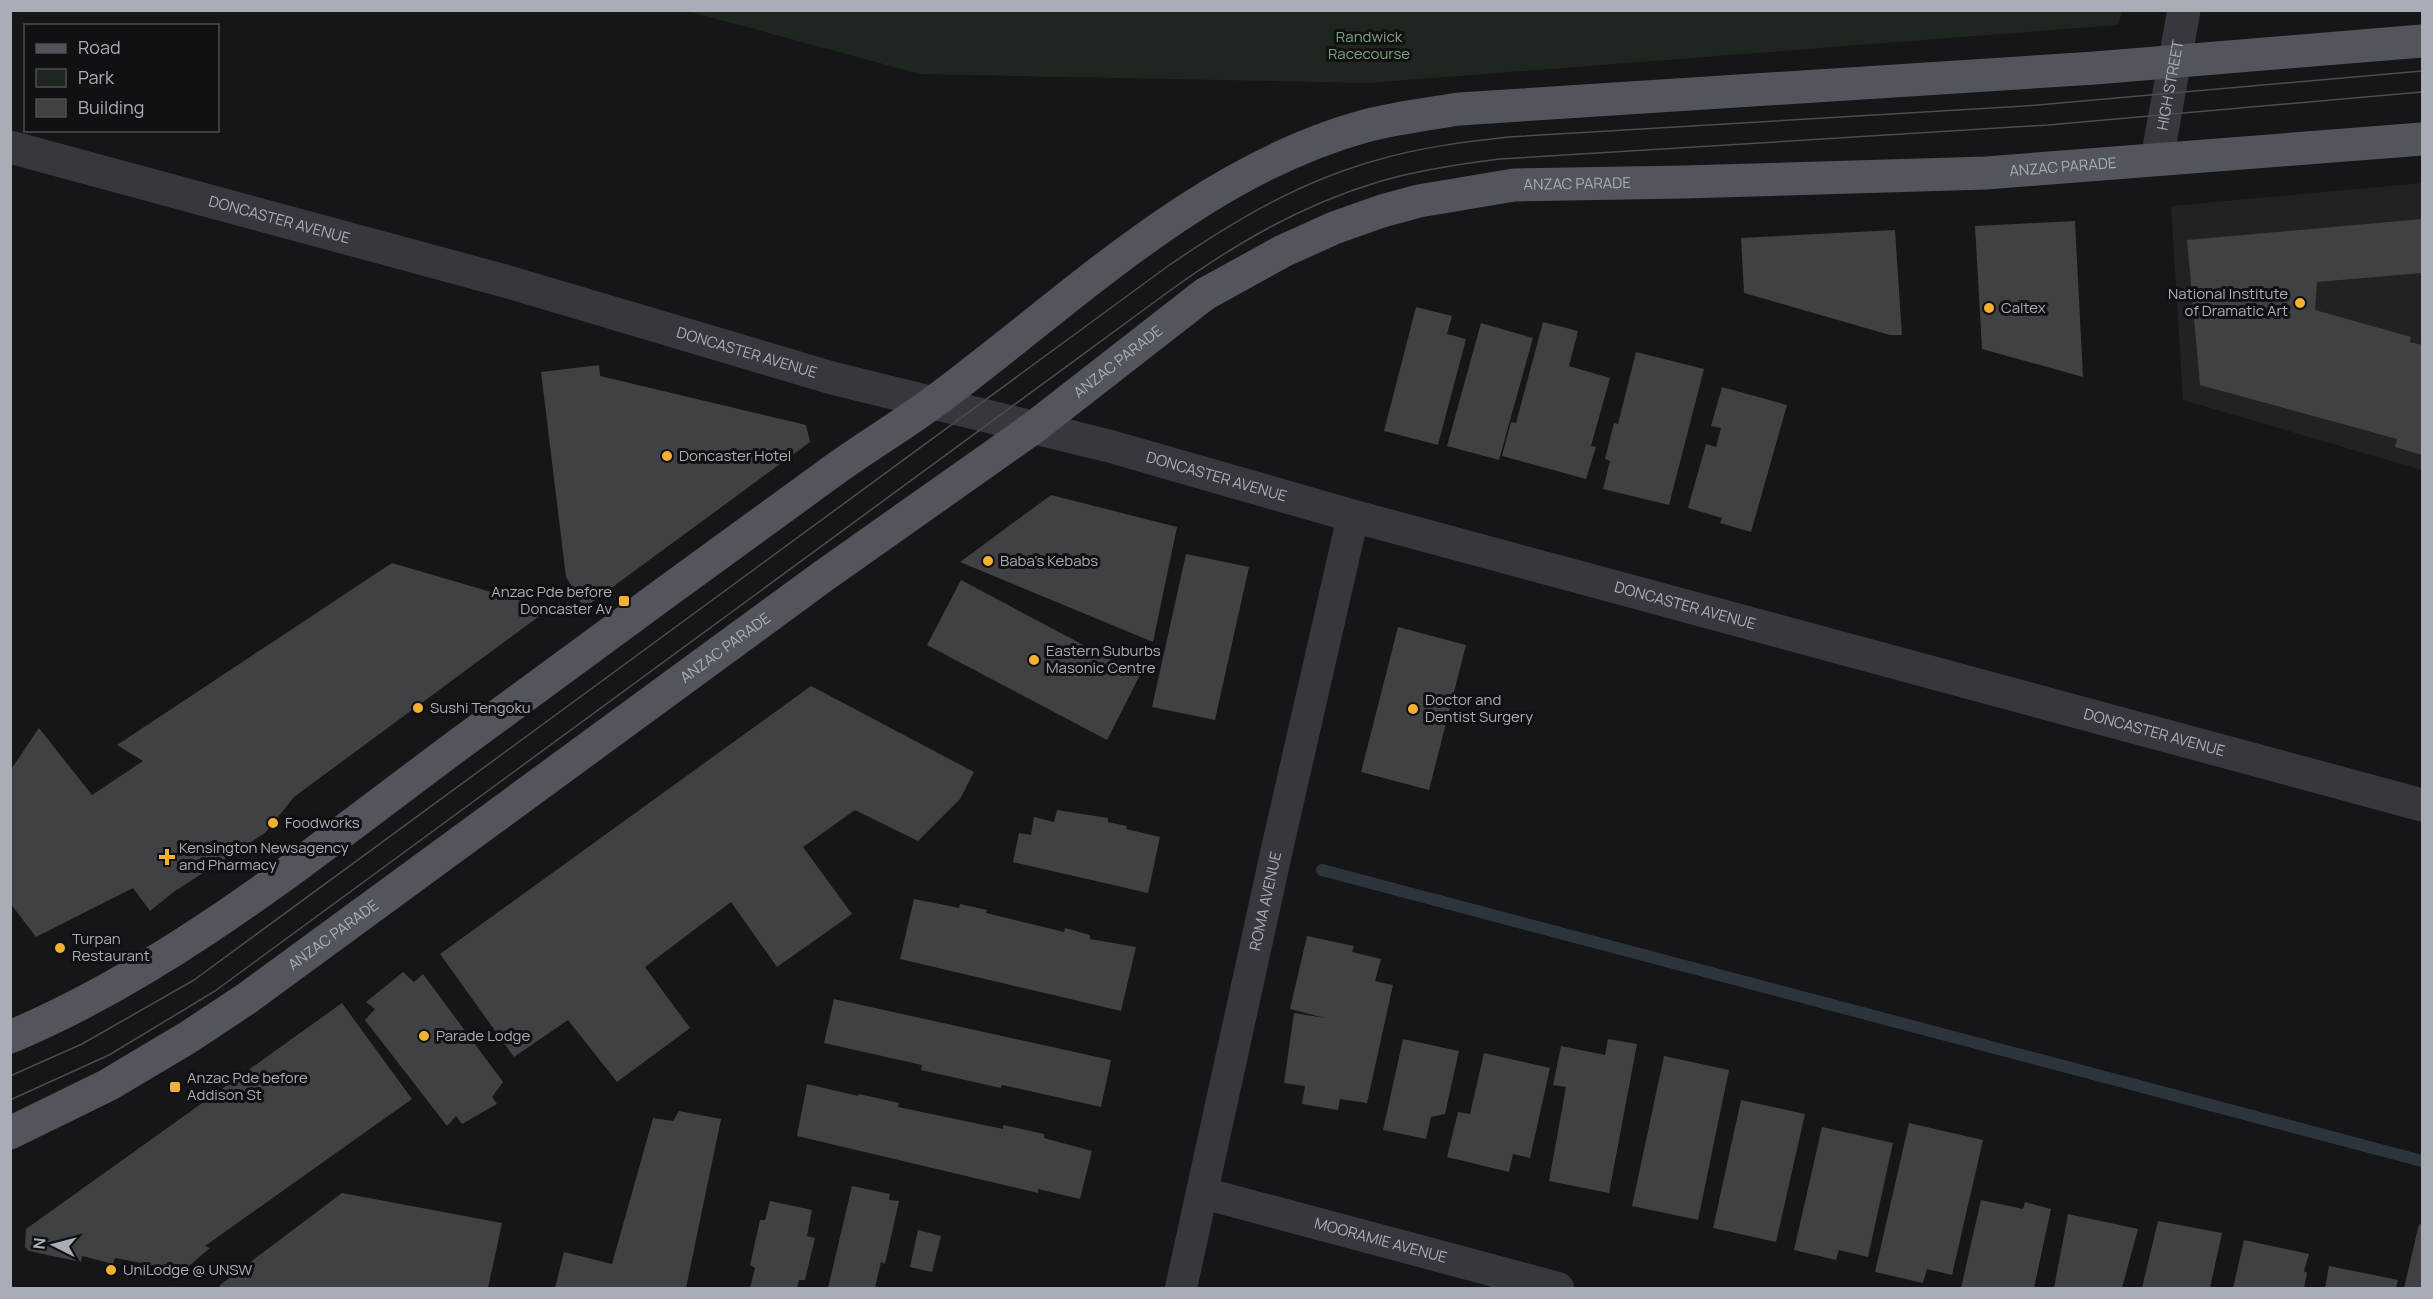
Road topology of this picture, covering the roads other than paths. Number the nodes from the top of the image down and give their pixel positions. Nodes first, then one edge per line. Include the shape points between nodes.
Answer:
1 (2184, 10) edge
2 (2422, 41) edge
3 (2175, 61) junction
4 (2422, 139) edge
5 (10, 147) edge
6 (2157, 159) junction
7 (933, 402) junction
8 (1033, 428) junction
9 (1353, 516) junction
10 (2422, 805) edge
11 (10, 1037) edge
12 (10, 1133) edge
13 (1203, 1193) junction
14 (1181, 1288) edge
15 (1558, 1288) edge

1 - 3 street, HIGH STREET
2 - 3 main road
3 - 6 street, HIGH STREET
3 - 7 main road via 1459,109 1363,127 1278,159 1194,206 1052,308
4 - 6 main road, ANZAC PARADE
5 - 7 street, DONCASTER AVENUE via 505,281 832,378
6 - 8 main road, ANZAC PARADE via 1986,173 1514,185 1419,201 1334,228 1205,294
7 - 8 street, DONCASTER AVENUE
7 - 11 main road via 779,510 224,917 54,1019
8 - 9 street, DONCASTER AVENUE
8 - 12 main road, ANZAC PARADE via 822,577 246,999 108,1085
9 - 10 street, DONCASTER AVENUE
9 - 13 street, ROMA AVENUE via 1276,849
13 - 14 street, ROMA AVENUE
13 - 15 street, MOORAMIE AVENUE

